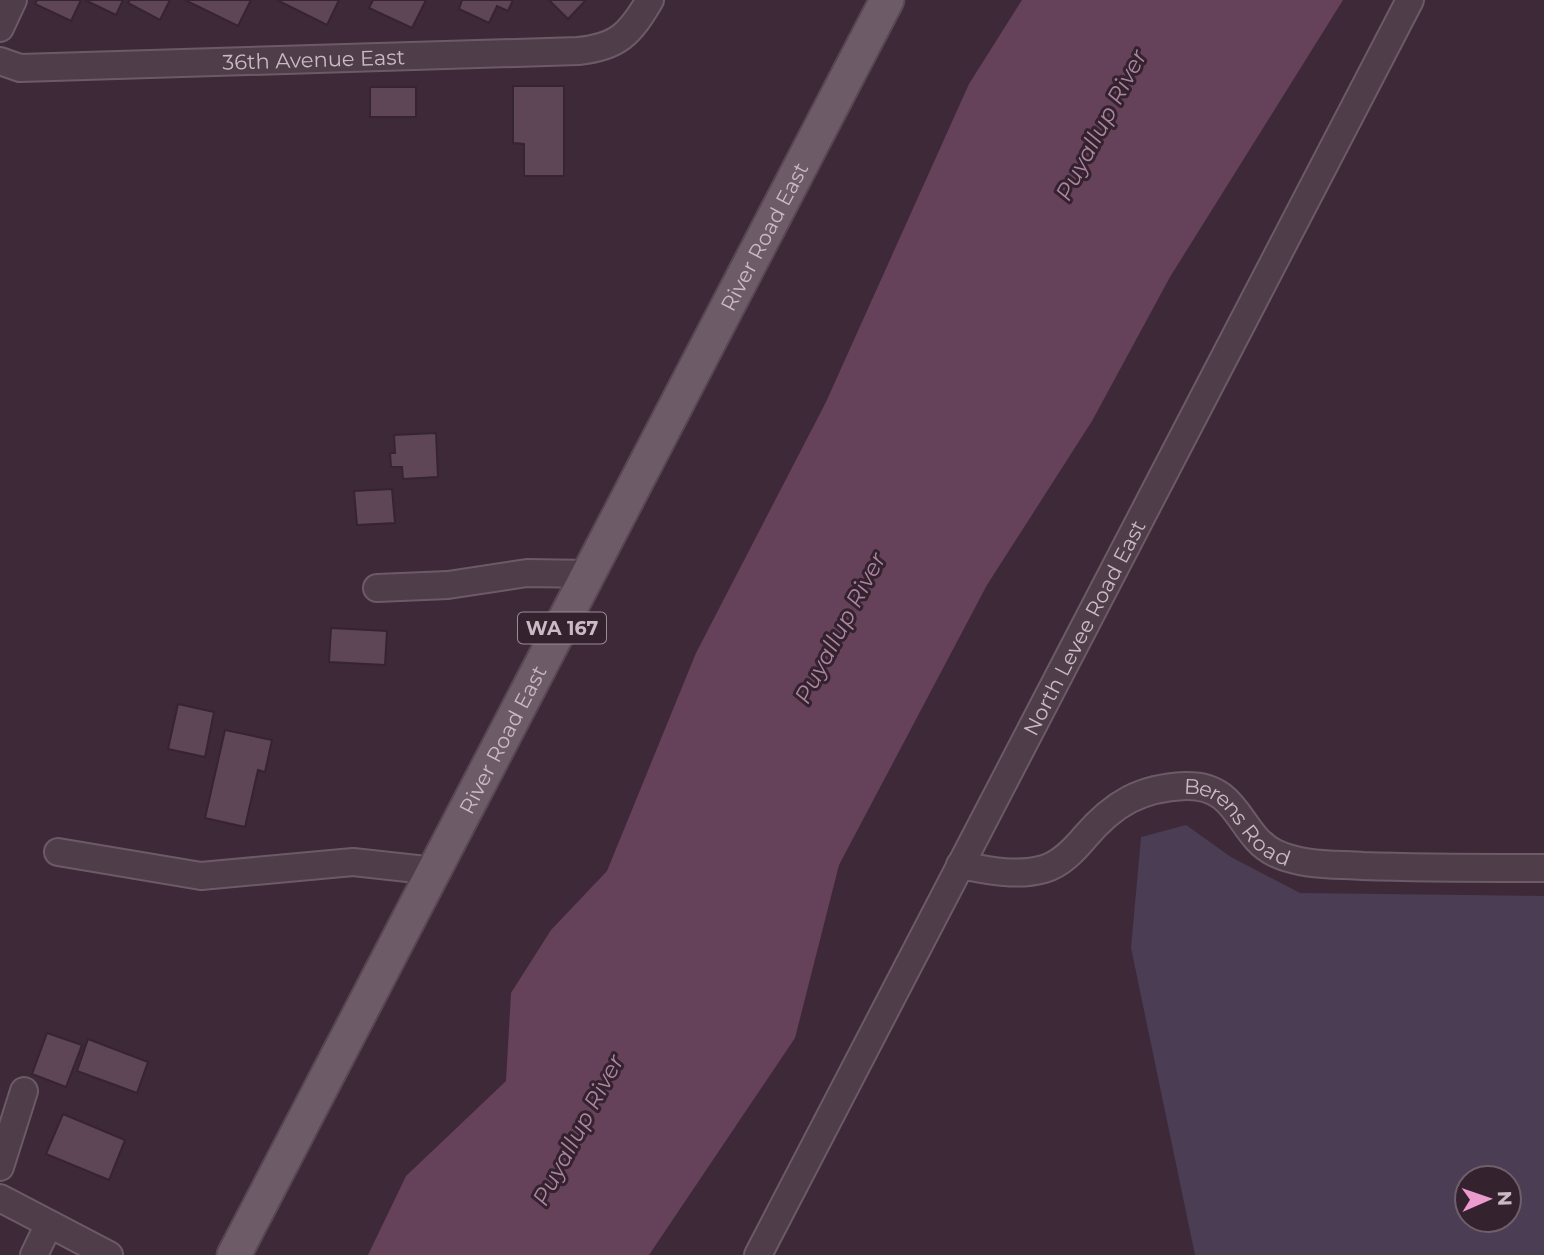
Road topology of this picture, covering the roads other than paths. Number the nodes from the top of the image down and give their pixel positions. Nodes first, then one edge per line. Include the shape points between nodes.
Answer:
1 (13, 0) edge
2 (650, 0) edge
3 (887, 0) edge
4 (1410, 0) edge
5 (0, 28) edge
6 (0, 61) edge
7 (590, 574) junction
8 (377, 588) dead end
9 (58, 852) dead end
10 (960, 865) junction
11 (1544, 868) edge
12 (435, 871) junction
13 (24, 1091) dead end
14 (0, 1167) edge
15 (0, 1198) edge
16 (49, 1224) junction
17 (34, 1255) edge
18 (109, 1255) edge
19 (234, 1255) edge
20 (758, 1255) edge

1 - 5 street
2 - 6 street, 36th Avenue East via 613,44 578,51 20,68
3 - 7 main road, River Road East / WA 167
4 - 10 street, North Levee Road East
7 - 8 street via 527,573 448,585
7 - 12 main road, River Road East / WA 167
9 - 12 street via 201,876 353,862
10 - 11 street, Berens Road via 998,873 1044,869 1073,852 1129,799 1144,791 1188,786 1225,798 1272,851 1313,863
10 - 20 street, North Levee Road East
12 - 19 main road, River Road East / WA 167
13 - 14 street
15 - 16 street
16 - 17 street
16 - 18 street

